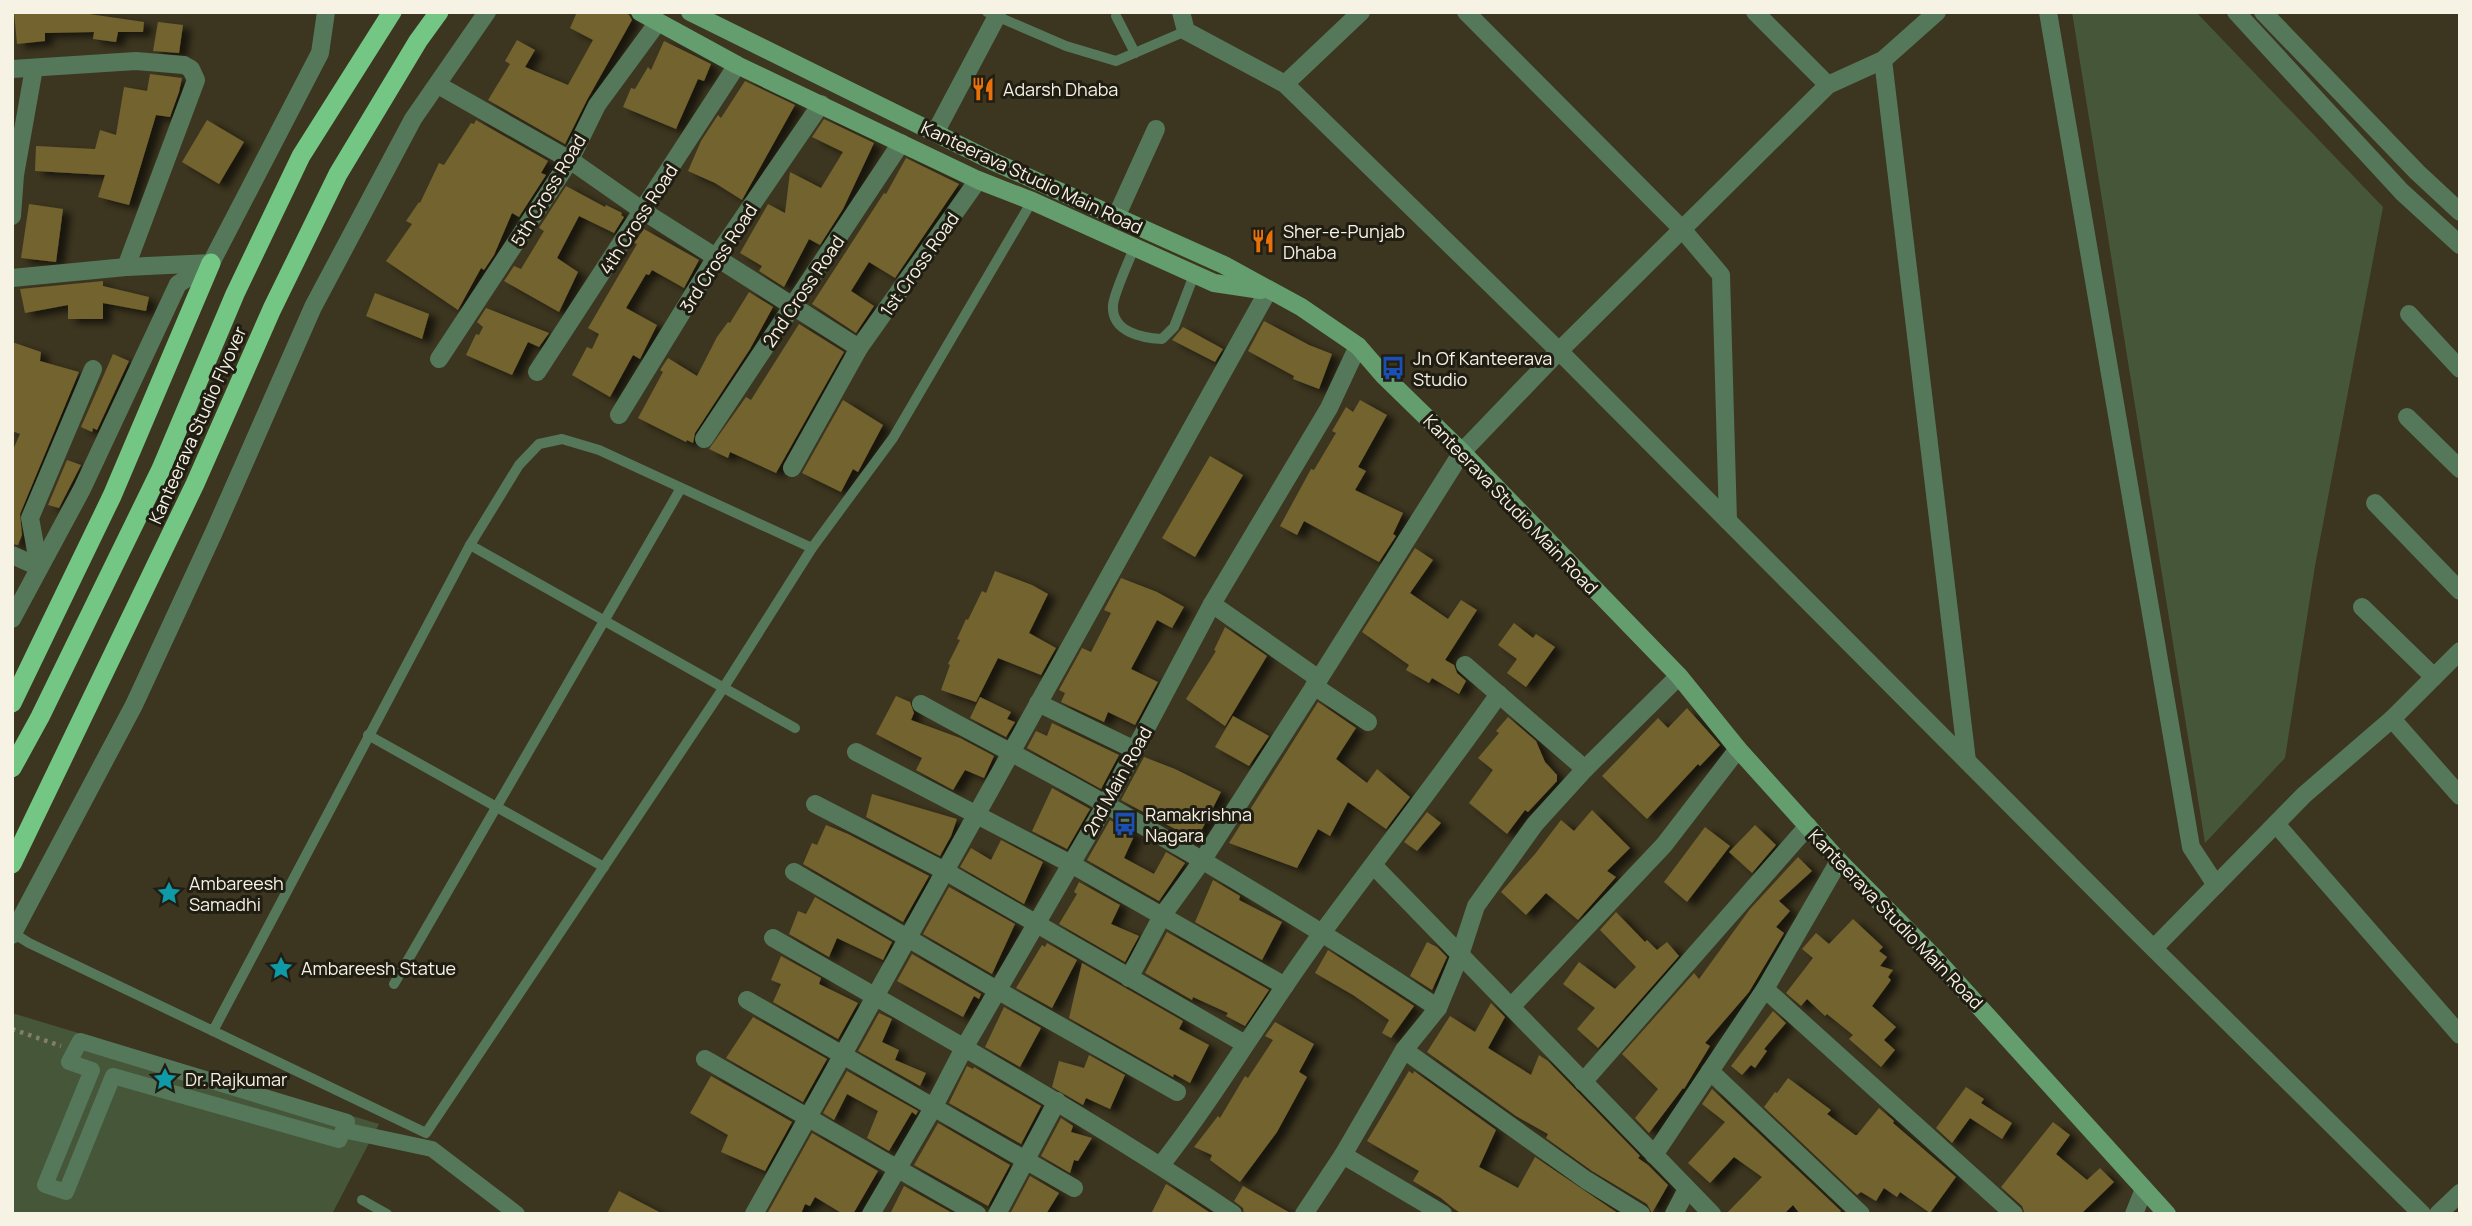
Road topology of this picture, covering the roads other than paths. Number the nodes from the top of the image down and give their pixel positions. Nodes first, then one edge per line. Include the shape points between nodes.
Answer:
1 (326, 12) edge
2 (392, 12) edge
3 (439, 12) edge
4 (487, 12) edge
5 (640, 12) edge
6 (690, 12) edge
7 (1181, 12) edge
8 (1361, 12) edge
9 (1466, 12) edge
10 (1755, 12) edge
11 (1937, 12) edge
12 (2048, 12) edge
13 (2236, 12) edge
14 (2263, 12) edge
15 (992, 14) edge
16 (1113, 14) edge
17 (658, 22) junction
18 (1186, 31) junction
19 (2291, 41) junction
20 (1135, 53) junction
21 (2276, 55) junction
22 (1883, 60) junction
23 (737, 65) junction
24 (34, 68) junction
25 (12, 69) edge
26 (1285, 84) junction
27 (438, 85) junction
28 (1828, 85) junction
29 (821, 104) junction
30 (1156, 129) dead end
31 (935, 133) junction
32 (901, 143) junction
33 (569, 160) junction
34 (14, 175) edge
35 (978, 180) junction
36 (1032, 201) junction
37 (643, 211) junction
38 (2460, 212) edge
39 (1117, 215) junction
40 (12, 216) edge
41 (1682, 229) junction
42 (2460, 245) edge
43 (1134, 248) junction
44 (716, 257) junction
45 (212, 263) junction
46 (126, 267) junction
47 (1194, 275) junction
48 (12, 278) edge
49 (1268, 290) junction
50 (793, 306) junction
51 (2409, 314) dead end
52 (1358, 346) junction
53 (859, 348) junction
54 (1559, 351) junction
55 (439, 359) dead end
56 (93, 369) dead end
57 (2460, 369) edge
58 (537, 372) dead end
59 (619, 415) dead end
60 (2407, 417) dead end
61 (704, 439) dead end
62 (1462, 452) junction
63 (792, 468) dead end
64 (2460, 469) edge
65 (681, 488) junction
66 (2375, 503) dead end
67 (1728, 521) junction
68 (470, 545) junction
69 (812, 548) junction
70 (12, 555) edge
71 (38, 567) junction
72 (2460, 592) edge
73 (1212, 604) junction
74 (2362, 607) dead end
75 (12, 619) edge
76 (606, 621) junction
77 (2460, 651) edge
78 (1465, 665) dead end
79 (1679, 676) junction
80 (2434, 677) junction
81 (1316, 682) junction
82 (724, 687) junction
83 (1500, 694) junction
84 (1038, 703) junction
85 (12, 704) edge
86 (920, 704) dead end
87 (2392, 719) junction
88 (1368, 722) dead end
89 (795, 728) dead end
90 (368, 735) junction
91 (1738, 749) junction
92 (1135, 750) junction
93 (856, 752) dead end
94 (1010, 754) junction
95 (1967, 761) junction
96 (12, 768) edge
97 (1585, 769) junction
98 (2460, 796) edge
99 (815, 804) dead end
100 (1106, 804) junction
101 (498, 806) junction
102 (976, 814) junction
103 (2276, 824) junction
104 (1808, 826) junction
105 (1202, 861) junction
106 (1839, 861) junction
107 (12, 864) edge
108 (1071, 864) junction
109 (1374, 866) junction
110 (604, 867) junction
111 (945, 871) junction
112 (794, 872) dead end
113 (2216, 885) junction
114 (1162, 916) junction
115 (1035, 925) junction
116 (1322, 933) junction
117 (12, 934) edge
118 (773, 938) dead end
119 (907, 938) junction
120 (2154, 948) junction
121 (1460, 955) junction
122 (1129, 978) junction
123 (394, 984) dead end
124 (1285, 986) junction
125 (1765, 989) junction
126 (997, 990) junction
127 (875, 996) junction
128 (747, 1000) dead end
129 (1511, 1007) junction
130 (1437, 1008) junction
131 (212, 1031) junction
132 (2460, 1035) edge
133 (1245, 1044) junction
134 (964, 1048) junction
135 (1404, 1050) junction
136 (842, 1055) junction
137 (705, 1059) dead end
138 (1710, 1072) junction
139 (1583, 1082) junction
140 (1177, 1092) dead end
141 (1057, 1101) junction
142 (933, 1108) junction
143 (807, 1117) junction
144 (343, 1130) junction
145 (1343, 1155) junction
146 (1654, 1155) junction
147 (1025, 1161) junction
148 (1161, 1165) junction
149 (897, 1168) junction
150 (1074, 1188) dead end
151 (1687, 1189) junction
152 (2144, 1189) junction
153 (2460, 1193) edge
154 (362, 1200) dead end
155 (387, 1214) edge
156 (517, 1214) edge
157 (754, 1214) edge
158 (871, 1214) edge
159 (977, 1214) edge
160 (997, 1214) edge
161 (1233, 1214) edge
162 (1304, 1214) edge
163 (1443, 1214) edge
164 (1641, 1214) edge
165 (1674, 1214) edge
166 (1712, 1214) edge
167 (1861, 1214) edge
168 (2014, 1214) edge
169 (2134, 1214) edge
170 (2167, 1214) edge
171 (2422, 1214) edge
172 (2438, 1214) edge

1 - 45 street via 320,53
2 - 96 highway, Kanteerava Studio Flyover via 300,156 161,469
3 - 107 highway, Kanteerava Studio Flyover via 338,174
4 - 27 street
5 - 17 main road
6 - 31 main road, Kanteerava Studio Main Road
7 - 18 street
8 - 26 street
9 - 41 street
10 - 28 street
11 - 22 street
12 - 113 street via 2191,847
13 - 21 street
14 - 19 street
15 - 20 lane via 1066,47 1116,61
15 - 31 street
16 - 20 lane
17 - 23 main road
17 - 33 street, 5th Cross Road via 597,104
18 - 20 lane
18 - 26 street
19 - 21 street
19 - 38 street
21 - 42 street via 2402,192
22 - 28 street
22 - 95 street
23 - 29 main road
23 - 37 street, 4th Cross Road
24 - 25 street
24 - 34 street
24 - 46 street via 136,61 191,69 196,80
26 - 54 street
27 - 33 street
27 - 117 street via 413,119 313,307 134,705
28 - 41 street
29 - 32 main road
29 - 44 street, 3rd Cross Road
30 - 39 street
31 - 39 main road, Kanteerava Studio Main Road
32 - 35 main road
32 - 50 street, 2nd Cross Road
33 - 37 street
33 - 55 street, 5th Cross Road
34 - 40 street
35 - 36 main road
35 - 53 street, 1st Cross Road
36 - 43 main road
36 - 69 lane via 893,438
37 - 44 street
37 - 58 street, 4th Cross Road
39 - 49 main road, Kanteerava Studio Main Road
41 - 54 street
41 - 67 street via 1721,275
43 - 47 main road
43 - 47 lane via 1113,305 1116,320 1128,332 1161,339 1174,327
44 - 50 street
44 - 59 street, 3rd Cross Road
45 - 46 street
45 - 71 street via 178,284 82,489
45 - 85 highway via 112,496
46 - 48 street
47 - 49 main road via 1214,284
49 - 52 main road, Kanteerava Studio Main Road
49 - 84 street
50 - 53 street
50 - 61 street, 2nd Cross Road
51 - 57 street
52 - 62 main road, Kanteerava Studio Main Road
52 - 73 street, 2nd Main Road via 1329,408
53 - 63 street, 1st Cross Road
54 - 62 street
54 - 67 street
56 - 71 street via 30,518
60 - 64 street
62 - 79 main road, Kanteerava Studio Main Road
62 - 81 street
65 - 68 lane via 600,450 562,439 539,444 519,465
65 - 69 lane
65 - 76 lane
66 - 72 street
67 - 95 street
68 - 76 lane
68 - 90 lane
69 - 82 lane
70 - 71 street
71 - 75 street
73 - 81 street
73 - 92 street, 2nd Main Road
74 - 80 street
76 - 82 lane
76 - 101 lane
77 - 80 street
78 - 83 street
79 - 91 main road, Kanteerava Studio Main Road
79 - 97 street
80 - 87 street
81 - 88 street
81 - 105 street
82 - 89 lane
82 - 110 lane
83 - 97 street
83 - 109 street
84 - 92 street
84 - 94 street
86 - 94 street
87 - 98 street
87 - 103 street
90 - 101 lane
90 - 131 lane
91 - 104 main road, Kanteerava Studio Main Road
91 - 129 street via 1664,845
92 - 100 street, 2nd Main Road
93 - 102 street
94 - 100 street
94 - 102 street
95 - 120 street
97 - 121 street via 1535,824 1476,906
99 - 111 street
100 - 105 street
100 - 108 street, 2nd Main Road
101 - 110 lane
101 - 123 lane
102 - 108 street
102 - 111 street
103 - 113 street
103 - 132 street
104 - 106 main road, Kanteerava Studio Main Road
104 - 139 street
105 - 114 street
105 - 116 street
106 - 125 street
106 - 152 main road, Kanteerava Studio Main Road via 1934,957
108 - 114 street
108 - 115 street, 2nd Main Road
109 - 116 street
109 - 121 street
110 - 131 lane via 426,1133
111 - 115 street
111 - 119 street
112 - 119 street
113 - 120 street
114 - 122 street
114 - 124 street
115 - 122 street
115 - 126 street, 2nd Main Road
116 - 124 street
116 - 130 street
117 - 131 lane
118 - 127 street
119 - 126 street
119 - 127 street
120 - 171 street
121 - 129 street
121 - 130 street
122 - 133 street
124 - 133 street
125 - 138 street
125 - 168 street
126 - 134 street, 2nd Main Road
126 - 140 street
127 - 134 street
127 - 136 street
128 - 136 street
129 - 139 street
130 - 135 street
133 - 148 street via 1194,1124
134 - 141 street
134 - 142 street, 2nd Main Road
135 - 145 street
135 - 164 street
136 - 142 street
136 - 143 street
137 - 143 street
138 - 146 street
138 - 167 street
139 - 146 street
141 - 147 street
141 - 148 street
142 - 147 street
142 - 149 street, 2nd Main Road
143 - 149 street
143 - 157 street
144 - 144 street via 339,1140 113,1076 66,1192 45,1185 92,1070 69,1062 79,1041 347,1122
144 - 156 street via 432,1150
145 - 162 street
145 - 163 street
146 - 151 street
147 - 150 street
147 - 160 street
148 - 161 street
149 - 158 street, 2nd Main Road
149 - 159 street
151 - 165 street
151 - 166 street
152 - 169 street
152 - 170 main road, Kanteerava Studio Main Road
153 - 172 street
154 - 155 lane

